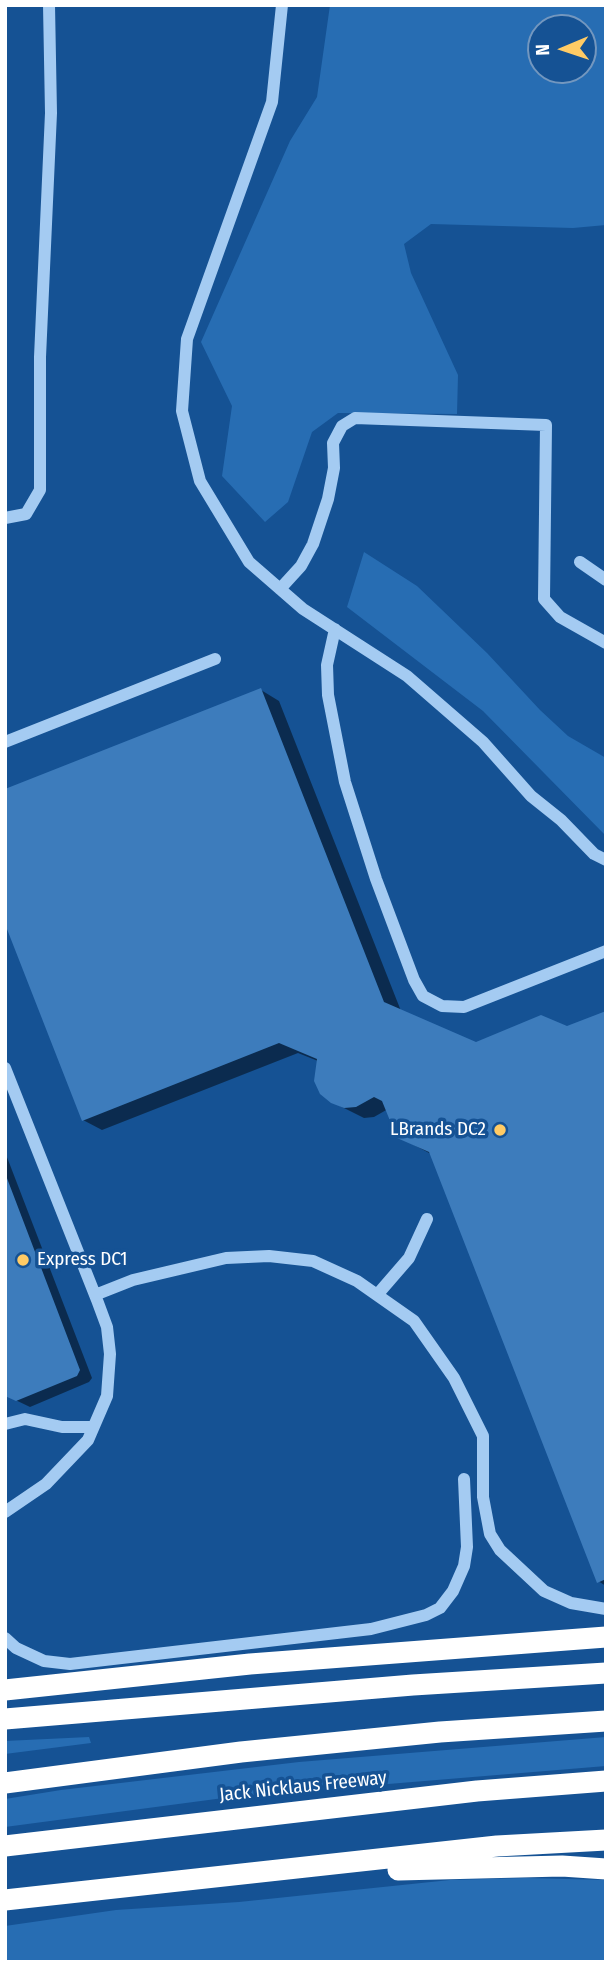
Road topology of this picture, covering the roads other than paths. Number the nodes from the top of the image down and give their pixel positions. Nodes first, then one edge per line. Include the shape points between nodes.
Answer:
1 (49, 5) edge
2 (282, 5) edge
3 (5, 518) edge
4 (580, 562) dead end
5 (606, 580) edge
6 (280, 589) junction
7 (335, 629) junction
8 (606, 643) edge
9 (215, 659) dead end
10 (5, 742) edge
11 (606, 860) edge
12 (606, 951) edge
13 (5, 1068) edge
14 (427, 1219) dead end
15 (95, 1295) junction
16 (377, 1295) junction
17 (5, 1424) edge
18 (93, 1427) junction
19 (464, 1479) dead end
20 (5, 1512) edge
21 (606, 1609) edge
22 (606, 1637) edge
23 (5, 1638) edge
24 (606, 1673) edge
25 (5, 1690) edge
26 (5, 1719) edge
27 (606, 1721) edge
28 (606, 1781) edge
29 (5, 1783) edge
30 (606, 1840) edge
31 (5, 1846) edge
32 (606, 1869) edge
33 (259, 1873) junction
34 (5, 1899) edge

1 - 3 street via 51,113 40,357 40,490 26,514
2 - 6 street via 272,102 187,339 182,411 200,481 249,562
4 - 5 street
6 - 7 street
6 - 8 street via 313,544 328,499 333,443 342,426 355,418 546,425 544,599 560,617
7 - 11 street via 407,676 483,741 531,796
7 - 12 street via 327,665 328,695 345,782 376,879 423,996 442,1006 464,1007
9 - 10 street
13 - 15 street
14 - 16 street via 409,1258
15 - 16 street via 133,1280 226,1258 269,1256 313,1261
15 - 18 street via 107,1327 110,1353 107,1396
16 - 21 street via 414,1321 454,1378 483,1436 483,1497 490,1534 500,1550 544,1591 571,1603
17 - 18 street via 25,1419 62,1427
18 - 20 street via 88,1440 46,1484
19 - 23 street via 464,1566 440,1608 426,1615 371,1629 70,1664 44,1661
22 - 25 highway via 250,1664
24 - 26 highway
27 - 29 highway via 254,1751
28 - 31 highway, Jack Nicklaus Freeway via 463,1792
30 - 33 highway via 497,1846
32 - 33 highway via 562,1866
33 - 34 highway

